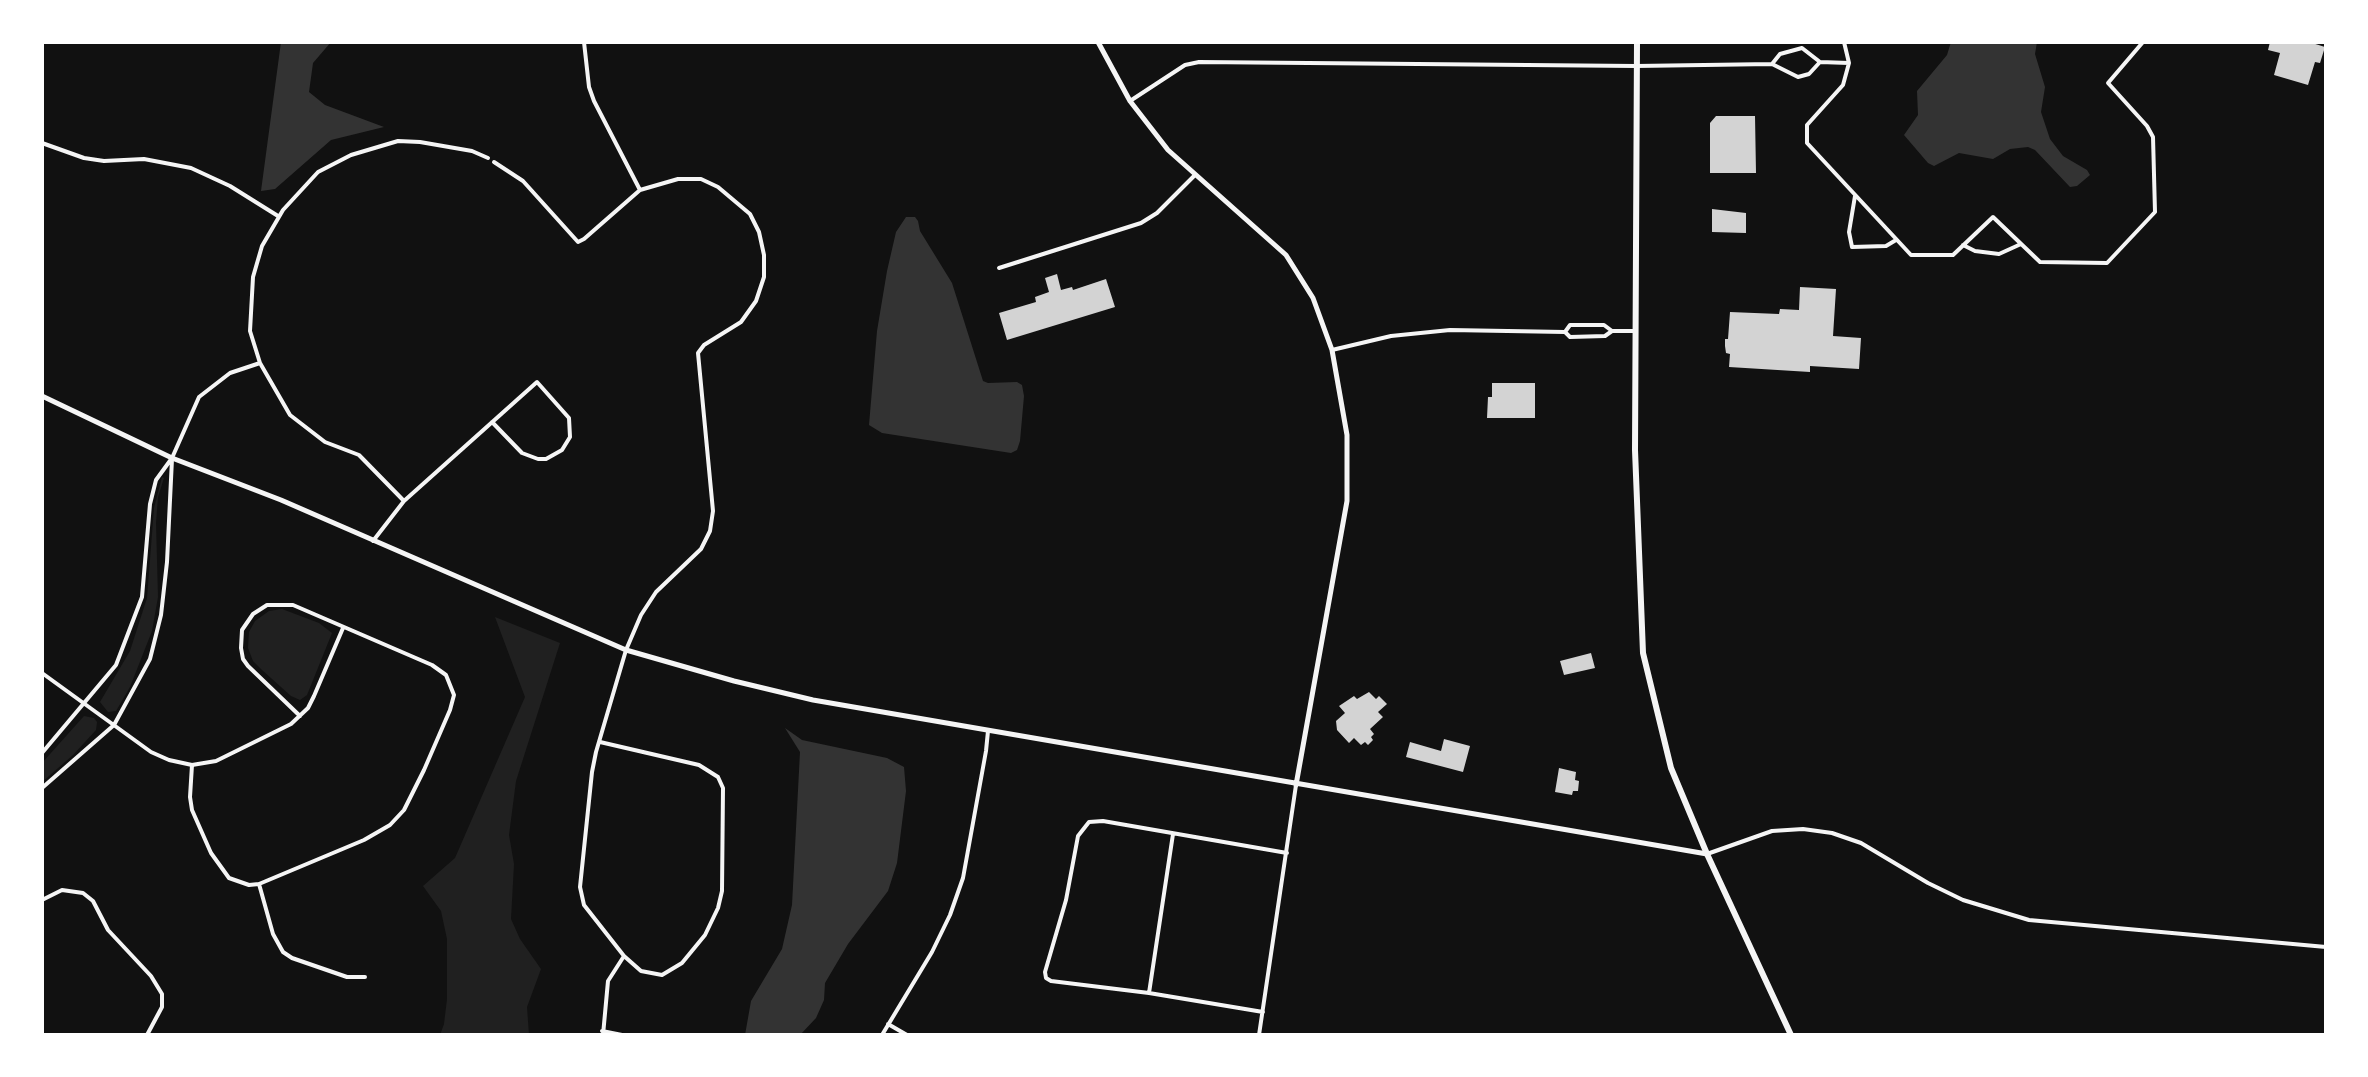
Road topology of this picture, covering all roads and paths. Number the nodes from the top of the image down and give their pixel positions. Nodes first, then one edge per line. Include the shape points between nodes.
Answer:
1 (584, 42) edge
2 (1098, 42) edge
3 (1636, 42) edge
4 (1844, 42) edge
5 (2144, 42) edge
6 (1820, 62) junction
7 (1849, 63) junction
8 (1772, 64) junction
9 (1636, 66) junction
10 (1130, 101) junction
11 (42, 143) edge
12 (488, 158) dead end
13 (494, 162) dead end
14 (1194, 176) junction
15 (640, 190) junction
16 (1855, 195) junction
17 (278, 216) junction
18 (1896, 240) junction
19 (2021, 244) junction
20 (1963, 245) junction
21 (999, 268) dead end
22 (1612, 331) junction
23 (1636, 331) junction
24 (1565, 332) junction
25 (1332, 350) junction
26 (260, 363) junction
27 (42, 396) edge
28 (492, 422) junction
29 (172, 458) junction
30 (404, 501) junction
31 (372, 542) junction
32 (343, 628) junction
33 (626, 650) junction
34 (42, 673) edge
35 (85, 704) junction
36 (300, 716) junction
37 (114, 725) junction
38 (988, 730) junction
39 (600, 742) junction
40 (42, 753) edge
41 (192, 765) junction
42 (1296, 785) junction
43 (42, 788) edge
44 (1173, 834) junction
45 (1287, 853) junction
46 (1707, 854) junction
47 (259, 884) junction
48 (42, 900) edge
49 (2326, 947) edge
50 (624, 956) junction
51 (365, 977) dead end
52 (1149, 993) junction
53 (1263, 1012) junction
54 (888, 1024) junction
55 (603, 1033) edge
56 (147, 1035) edge
57 (622, 1035) edge
58 (882, 1035) edge
59 (906, 1035) edge
60 (1259, 1035) edge
61 (1791, 1035) edge

1 - 15 street via 588,87
2 - 10 street
3 - 9 main road
4 - 7 street
5 - 19 street via 2108,82 2153,137 2155,212 2107,263 2040,262
6 - 7 street
6 - 8 street via 1809,74 1798,77
6 - 8 street via 1802,48 1780,54
7 - 16 street via 1843,85 1807,125 1807,143
8 - 9 street
9 - 10 street via 1199,62 1185,65
9 - 23 main road
10 - 14 street
11 - 17 street via 84,158 144,159 191,168 230,186
12 - 17 street via 472,151 420,142 375,146 318,172
13 - 15 street via 523,181 578,242
14 - 21 street via 1157,213 1141,223
14 - 25 street via 1286,255 1313,298
15 - 33 street via 678,179 701,179 718,187 750,214 759,232 764,277 756,302 741,322 698,353 713,511 710,531 701,549 656,592
16 - 18 street
16 - 18 street via 1849,232 1852,247 1886,246
17 - 26 street via 262,246 253,277 250,331
18 - 20 street via 1911,255 1953,255
19 - 20 street via 1999,254
19 - 20 street via 1993,217
22 - 23 street
22 - 24 street via 1605,336 1570,337
22 - 24 street via 1604,326 1570,325
23 - 46 main road via 1635,450 1643,653 1671,768
24 - 25 street via 1450,330 1391,336
25 - 42 street via 1347,435 1347,501
26 - 29 street via 230,373 199,398
26 - 30 street via 290,415 325,442 359,455
27 - 29 street
28 - 28 street via 528,457 546,459 562,450 570,437 569,418 537,382
28 - 30 street
29 - 31 street
29 - 35 street via 159,473 152,491 145,580 137,612 116,665
29 - 37 street via 161,615 150,659
30 - 31 street
31 - 33 street
32 - 36 street via 314,696
32 - 36 street via 280,603 260,609 242,630 241,648 248,666
32 - 47 street via 432,665 446,675 454,695 450,710 404,810 390,825
33 - 38 street via 813,700
33 - 39 street
34 - 35 street
35 - 37 street
35 - 40 street
36 - 41 street via 236,752
37 - 41 street via 151,752
37 - 43 street
38 - 42 street
38 - 54 street via 963,878 932,952
39 - 50 street via 592,772 580,887 588,913
39 - 50 street via 707,769 718,777 725,801 722,891 705,934 682,963 662,975 641,970
41 - 47 street via 192,810 211,853 229,878 247,885
42 - 45 street
42 - 46 street
44 - 45 street
44 - 52 street
44 - 52 street via 1096,820 1082,828 1045,972 1051,981
45 - 53 street
46 - 49 street via 1772,831 1803,829 1832,833 1861,843 1963,900 2021,918
46 - 61 main road
47 - 51 street via 273,934 284,952 347,977
48 - 56 street via 62,890 83,893 93,901 108,930 151,976 162,994 162,1007
50 - 55 street via 608,981
52 - 53 street
53 - 60 street
54 - 58 street
54 - 59 street
55 - 57 street

